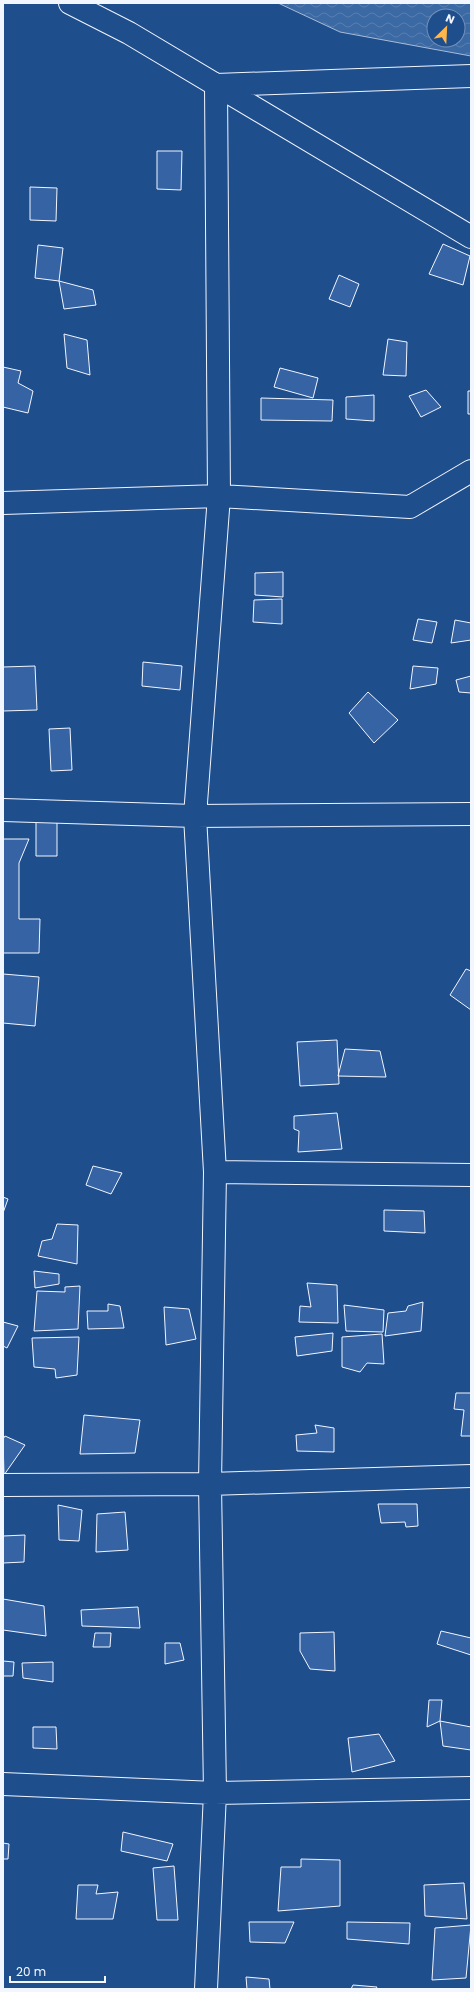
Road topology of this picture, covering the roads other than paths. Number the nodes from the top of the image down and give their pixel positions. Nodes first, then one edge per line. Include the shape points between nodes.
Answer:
1 (70, 3) edge
2 (471, 76) edge
3 (216, 85) junction
4 (471, 237) edge
5 (471, 471) edge
6 (219, 496) junction
7 (3, 503) edge
8 (3, 810) edge
9 (471, 814) edge
10 (195, 816) junction
11 (215, 1172) junction
12 (471, 1175) edge
13 (471, 1476) edge
14 (210, 1484) junction
15 (3, 1485) edge
16 (3, 1784) edge
17 (471, 1788) edge
18 (215, 1793) junction
19 (206, 1989) edge

1 - 3 street via 129,33
2 - 3 street
3 - 4 street
3 - 6 street
5 - 6 street via 410,507
6 - 7 street
6 - 10 street
8 - 10 street
9 - 10 street
10 - 11 street
11 - 12 street
11 - 14 street
13 - 14 street
14 - 15 street
14 - 18 street
16 - 18 street
17 - 18 street
18 - 19 street

